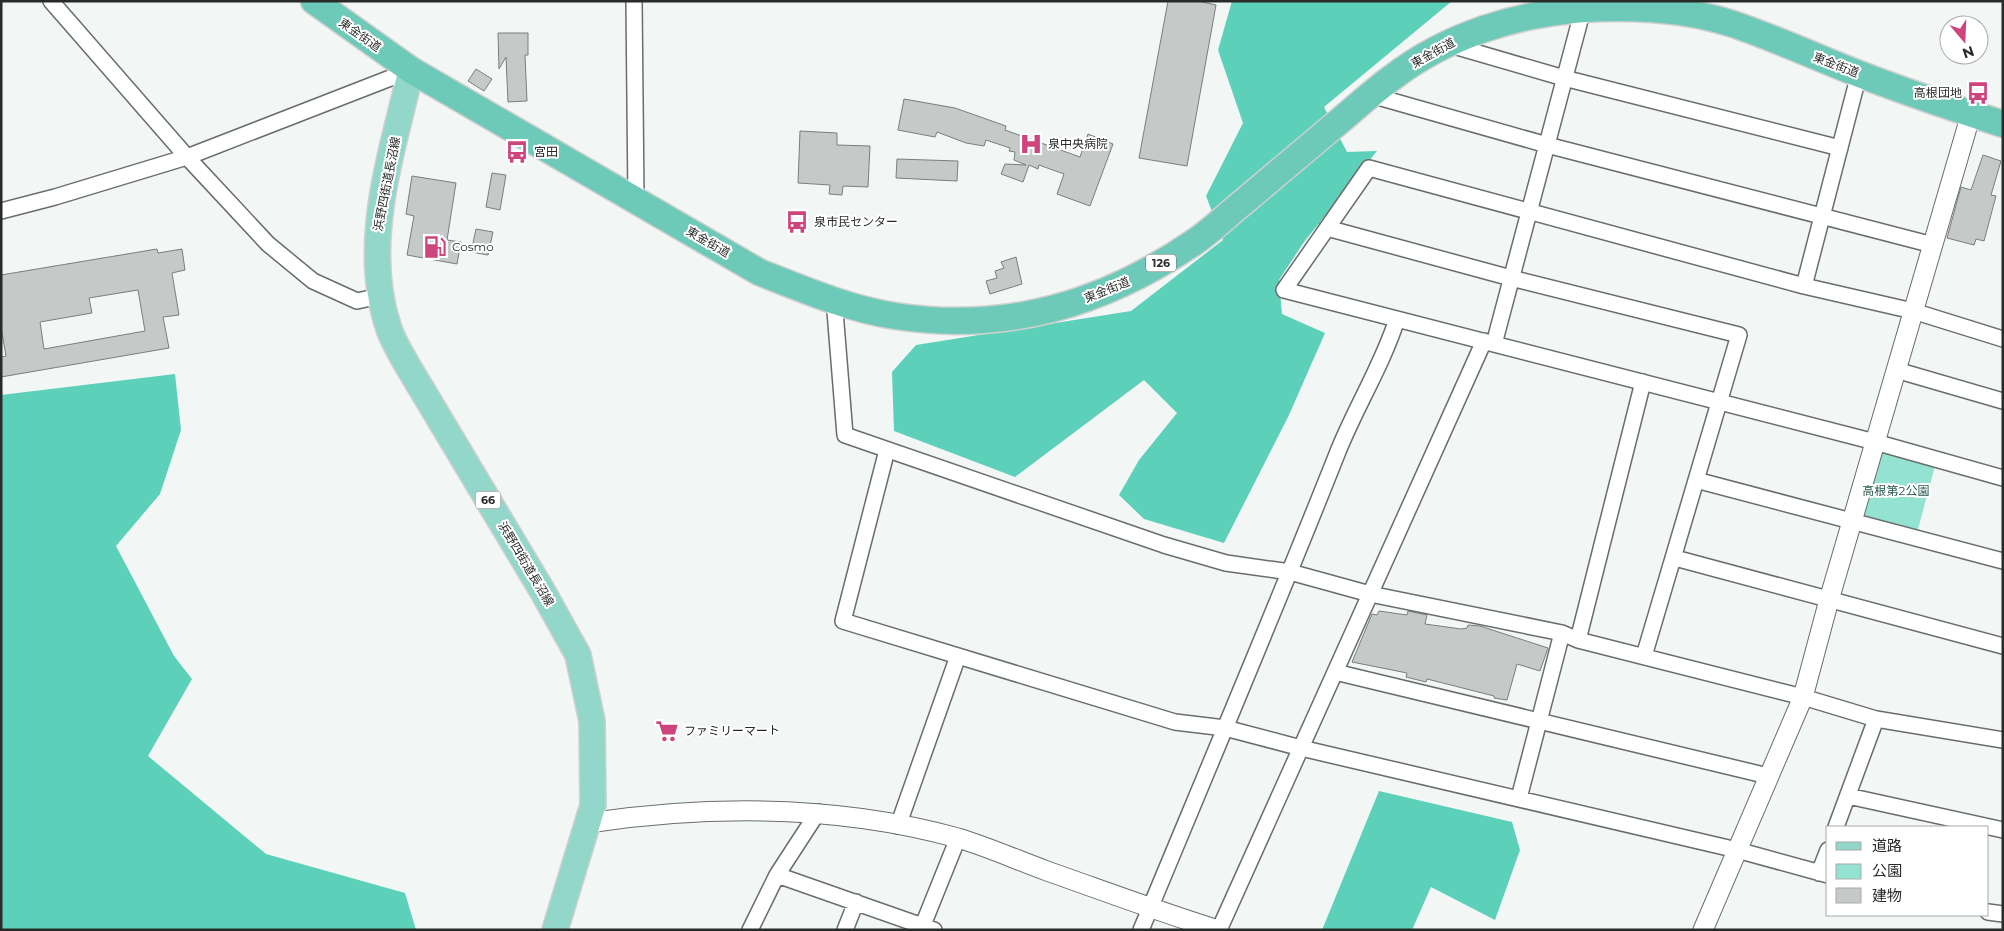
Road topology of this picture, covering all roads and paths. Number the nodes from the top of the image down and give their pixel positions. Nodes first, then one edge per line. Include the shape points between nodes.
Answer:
1 (51, 1) edge
2 (314, 1) edge
3 (634, 1) edge
4 (1583, 9) junction
5 (1446, 44) junction
6 (411, 70) junction
7 (1859, 74) junction
8 (1564, 78) junction
9 (1371, 95) junction
10 (1971, 114) junction
11 (2003, 124) edge
12 (1547, 145) junction
13 (1840, 148) junction
14 (187, 157) junction
15 (636, 200) junction
16 (1530, 210) junction
17 (1, 211) edge
18 (1822, 216) junction
19 (1327, 228) junction
20 (1933, 245) junction
21 (1511, 278) junction
22 (1804, 286) junction
23 (380, 296) junction
24 (834, 300) junction
25 (1913, 311) junction
26 (1397, 319) junction
27 (2003, 338) edge
28 (1489, 343) junction
29 (1896, 370) junction
30 (1643, 382) junction
31 (2003, 401) edge
32 (1718, 402) junction
33 (1875, 442) junction
34 (887, 450) junction
35 (2003, 478) edge
36 (1696, 480) junction
37 (1852, 521) junction
38 (1675, 558) junction
39 (2003, 561) edge
40 (1290, 572) junction
41 (1370, 594) junction
42 (1829, 600) junction
43 (1562, 633) junction
44 (1578, 640) junction
45 (2003, 646) edge
46 (958, 656) junction
47 (1644, 656) junction
48 (1335, 672) junction
49 (1803, 697) junction
50 (1876, 719) junction
51 (1540, 720) junction
52 (1225, 728) junction
53 (2003, 740) edge
54 (1301, 748) junction
55 (1768, 776) junction
56 (1848, 796) junction
57 (1519, 798) junction
58 (818, 812) junction
59 (588, 822) junction
60 (898, 826) junction
61 (1836, 826) edge
62 (1985, 826) edge
63 (1989, 827) edge
64 (2003, 830) edge
65 (958, 838) junction
66 (1738, 850) junction
67 (1824, 874) edge
68 (777, 875) junction
69 (856, 902) junction
70 (1150, 908) junction
71 (1989, 912) edge
72 (2003, 914) edge
73 (926, 928) edge
74 (555, 930) edge
75 (750, 930) edge
76 (845, 930) edge
77 (1141, 930) edge
78 (1219, 930) edge
79 (1703, 930) edge

1 - 14 street
2 - 6 highway, 東金街道 / 126
3 - 15 street
4 - 5 highway, 東金街道 / 126 via 1490,25
4 - 7 highway, 東金街道 / 126 via 1635,8 1691,14 1731,24
4 - 8 street
5 - 8 street
5 - 9 highway, 東金街道 / 126 via 1394,76
6 - 14 street
6 - 15 highway, 東金街道 / 126
6 - 23 main road, 浜野四街道長沼線 / 66 via 380,211 376,245
7 - 10 highway, 東金街道 / 126
7 - 13 street
8 - 12 street
8 - 13 street
9 - 12 street
9 - 24 highway, 東金街道 / 126 via 1196,241 1128,282 1085,300 1030,315 974,322 893,316
10 - 11 highway, 東金街道 / 126
10 - 20 street
12 - 16 street
12 - 18 street
13 - 18 street
14 - 17 street via 55,198
14 - 23 street via 268,244 313,281 357,301
15 - 24 highway, 東金街道 / 126 via 759,272
16 - 19 street via 1369,168
16 - 21 street
16 - 22 street
18 - 20 street
18 - 22 street
19 - 21 street
19 - 26 street via 1284,290
20 - 25 street
21 - 28 street
21 - 32 street via 1739,335
22 - 25 street
23 - 59 main road, 浜野四街道長沼線 / 66 via 389,330 406,363 578,655 592,721 593,805
24 - 34 street via 845,435
25 - 27 street
25 - 29 street
26 - 28 street
26 - 40 street via 1388,348 1341,444
28 - 30 street
28 - 41 street
29 - 31 street
29 - 33 street
30 - 32 street
30 - 44 street
32 - 33 street
32 - 36 street
33 - 35 street
33 - 37 street
34 - 40 street via 1173,548 1226,563
34 - 46 street via 843,621
36 - 37 street
36 - 38 street
37 - 39 street
37 - 42 street
38 - 42 street
38 - 47 street
40 - 41 street
40 - 52 street
41 - 43 street
41 - 48 street
42 - 45 street
42 - 49 street
43 - 44 street
43 - 51 street
44 - 47 street
46 - 52 street via 1175,722
46 - 60 street
47 - 49 street
48 - 51 street
48 - 54 street
49 - 50 street
49 - 55 street
50 - 53 street
50 - 56 street
51 - 55 street
51 - 57 street
52 - 54 street
52 - 70 street
54 - 57 street
54 - 78 street
55 - 66 street
56 - 61 street
56 - 62 street
57 - 66 street
58 - 59 street via 747,811 633,816
58 - 60 street
58 - 68 street
59 - 74 main road, 浜野四街道長沼線 / 66
60 - 65 street
63 - 64 street
65 - 70 street
65 - 73 street
66 - 67 street
66 - 79 street
68 - 69 street
68 - 75 street
69 - 73 street
69 - 76 street
70 - 77 street
70 - 78 street
71 - 72 street

